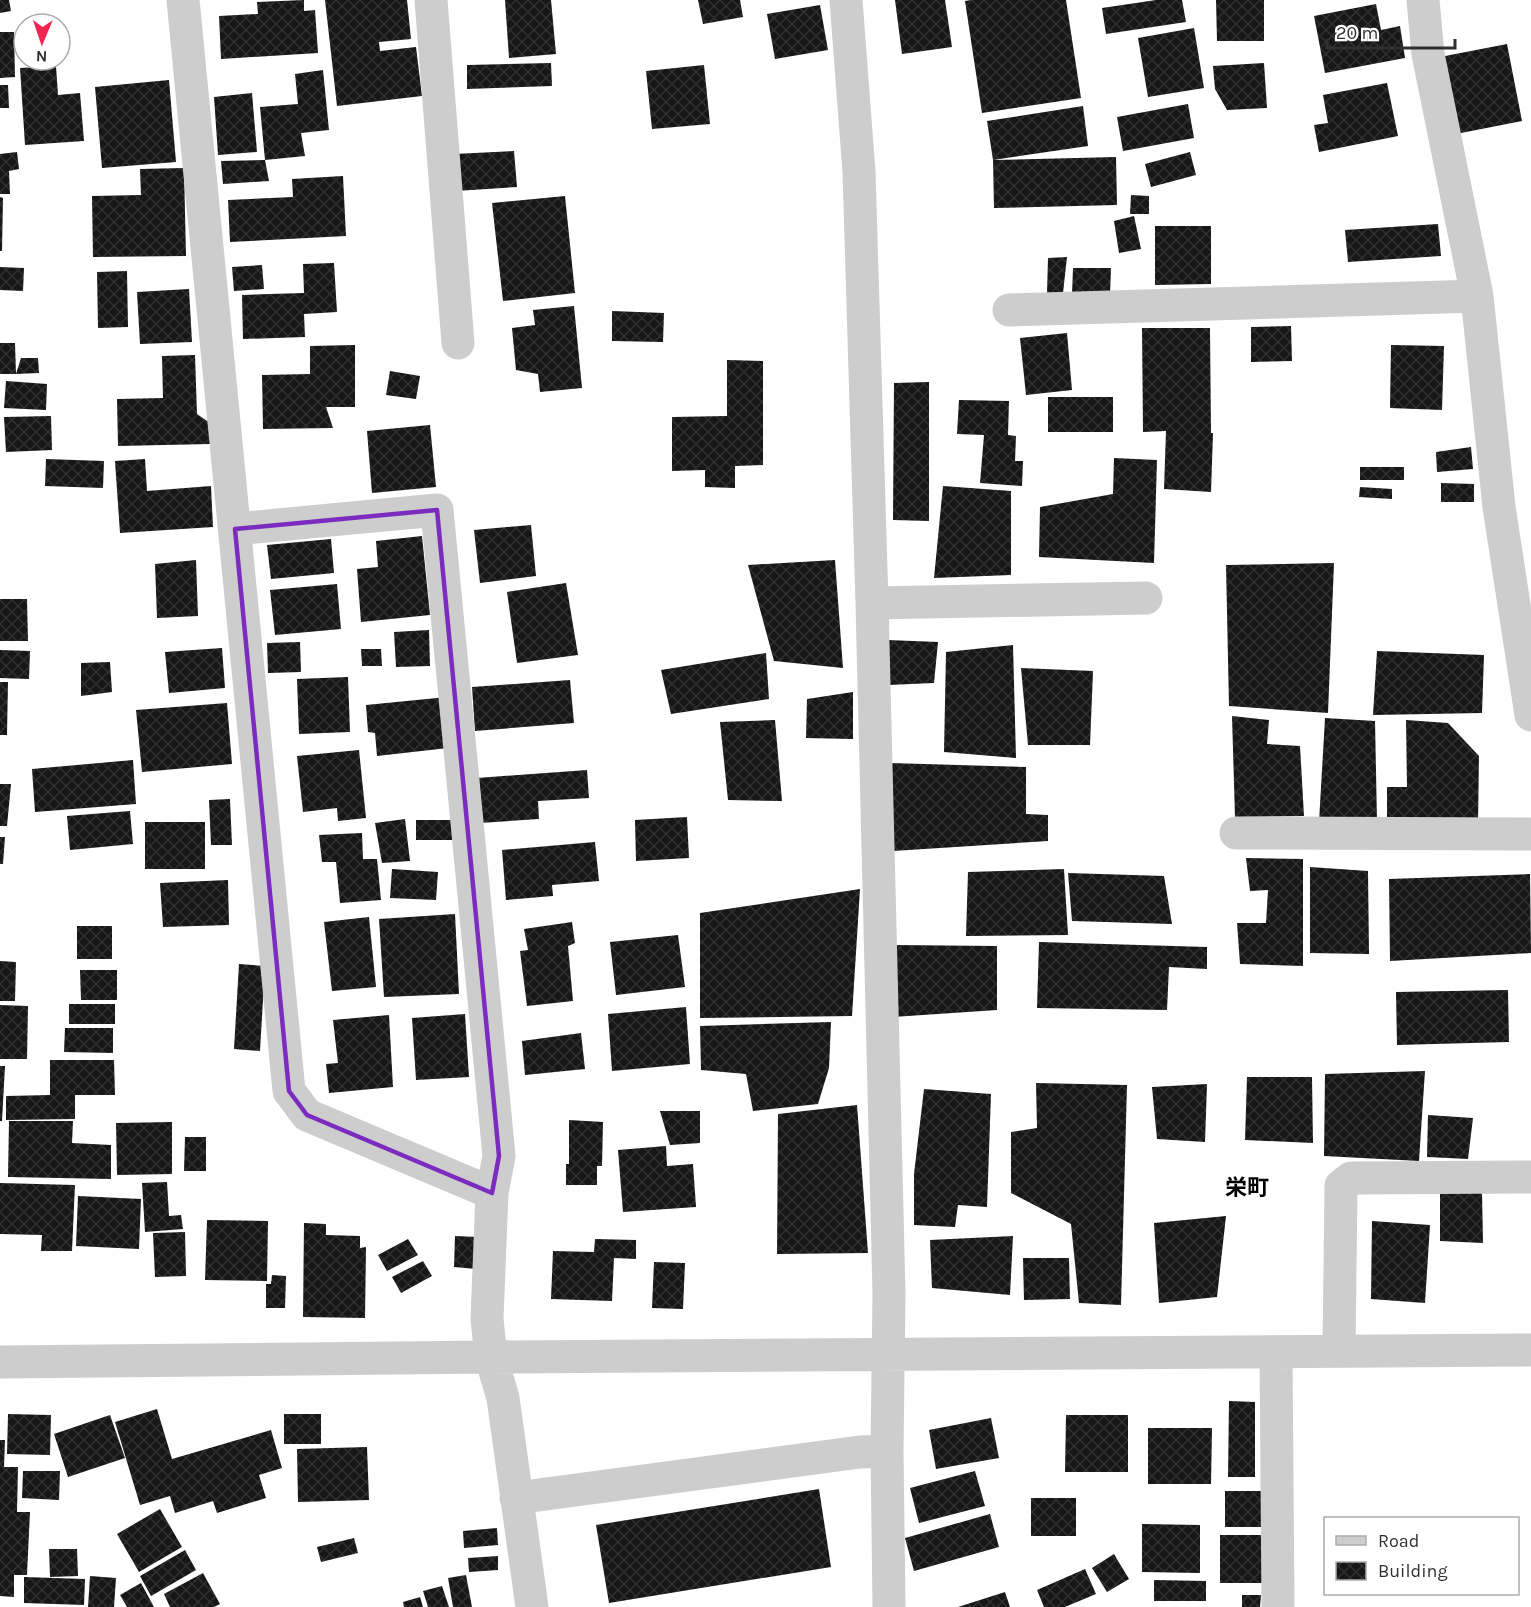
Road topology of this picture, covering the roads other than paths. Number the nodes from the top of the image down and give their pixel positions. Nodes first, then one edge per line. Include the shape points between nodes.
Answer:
1 (183, 0) edge
2 (431, 0) edge
3 (846, 0) edge
4 (1423, 0) edge
5 (1478, 296) junction
6 (1009, 310) dead end
7 (458, 342) dead end
8 (235, 529) junction
9 (1146, 598) dead end
10 (872, 603) junction
11 (1531, 715) edge
12 (1236, 833) dead end
13 (1531, 834) edge
14 (1531, 1177) edge
15 (492, 1193) junction
16 (1531, 1350) edge
17 (1339, 1351) junction
18 (1276, 1352) junction
19 (889, 1354) junction
20 (491, 1357) junction
21 (0, 1362) edge
22 (887, 1451) junction
23 (516, 1498) junction
24 (532, 1607) edge
25 (889, 1607) edge
26 (1278, 1607) edge

1 - 8 street
2 - 7 street
3 - 10 street via 860,172
4 - 5 street via 1428,54
5 - 6 street
5 - 11 street via 1499,507
8 - 15 street via 289,1091 307,1115
8 - 15 street via 437,510 499,1156
9 - 10 street
10 - 19 street
12 - 13 street
14 - 17 street via 1351,1178 1341,1186
15 - 20 street via 487,1319
16 - 17 street
17 - 18 street
18 - 19 street
18 - 26 street
19 - 20 street
19 - 22 street
20 - 21 street
20 - 23 street via 503,1398
22 - 23 street
22 - 25 street
23 - 24 street

